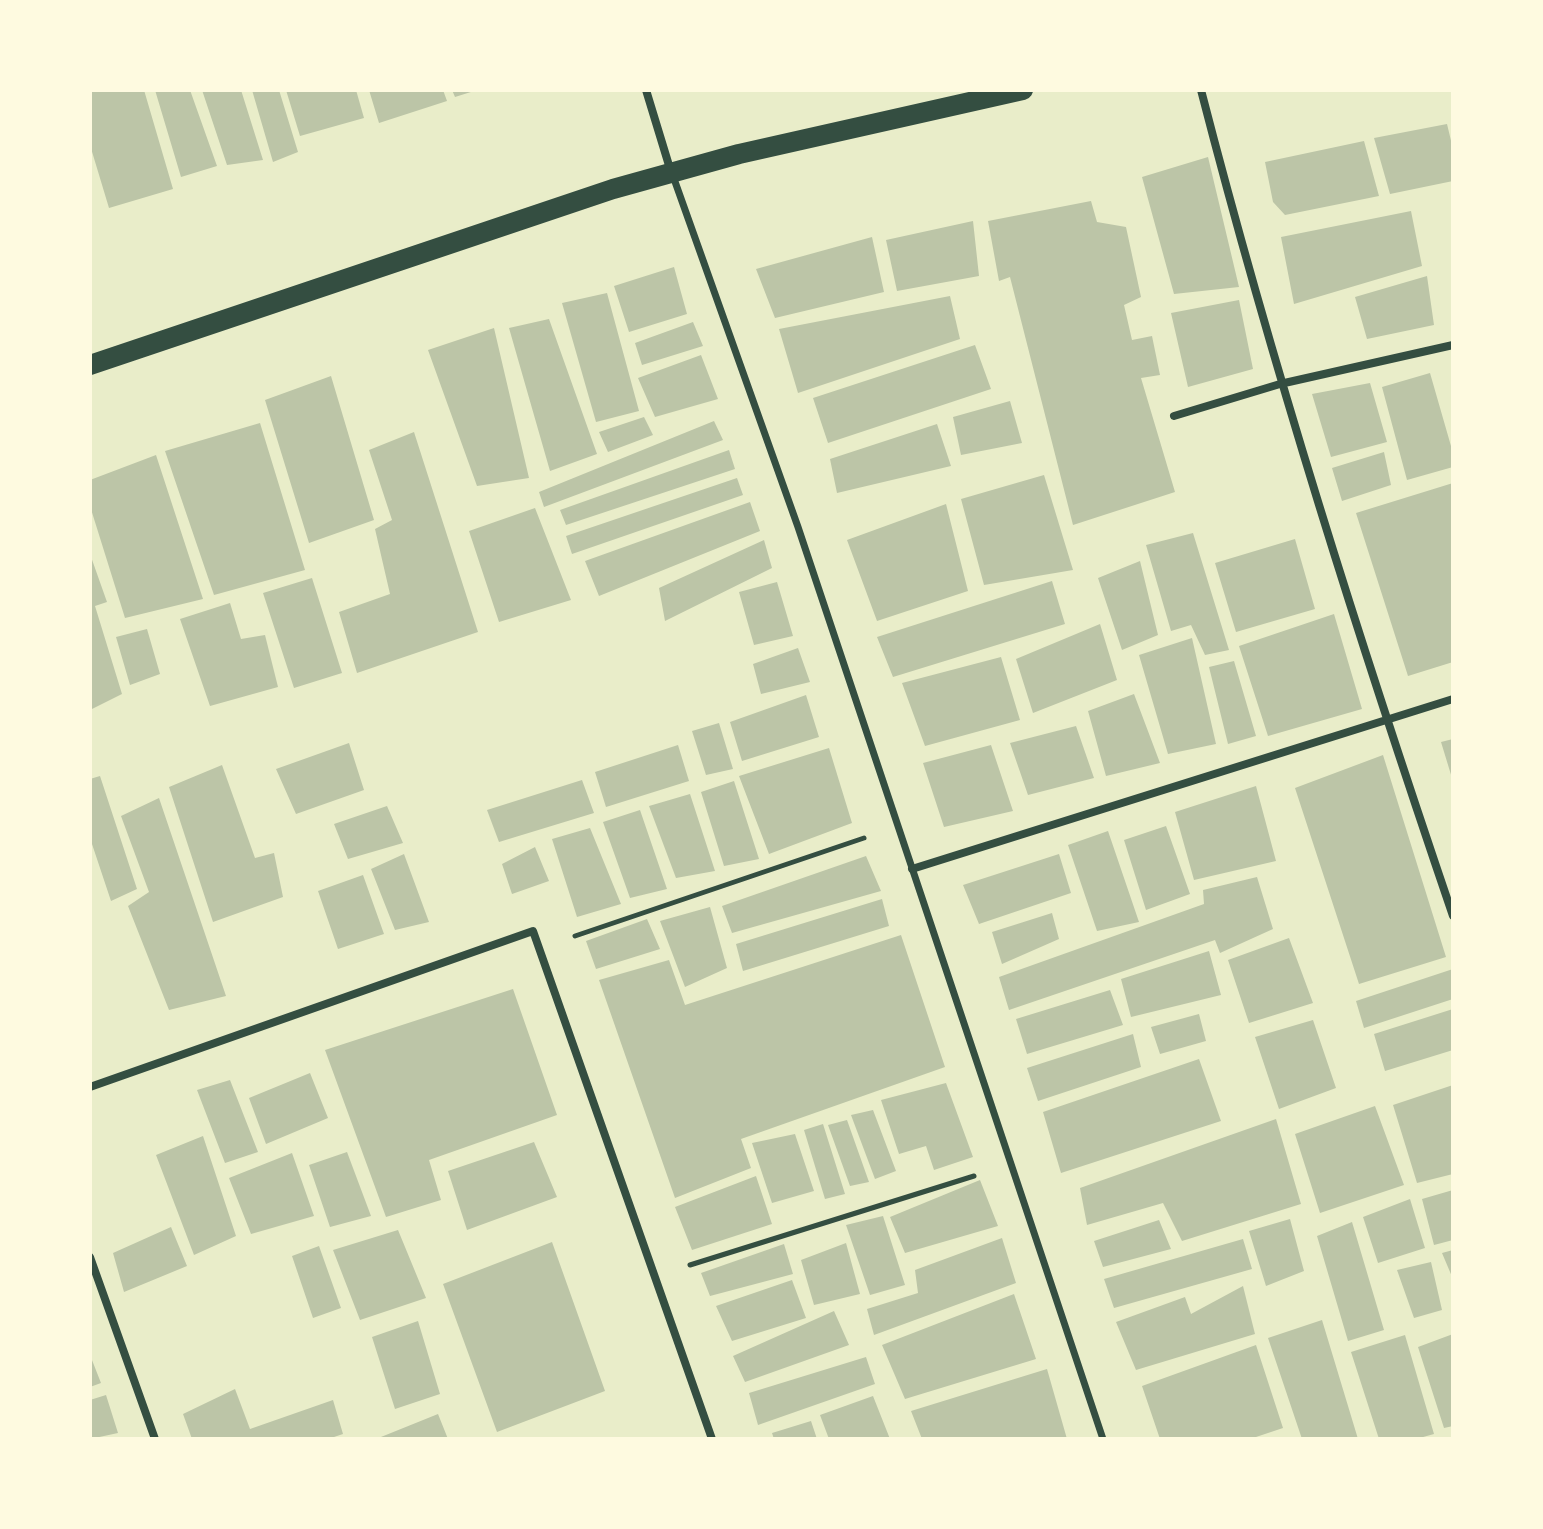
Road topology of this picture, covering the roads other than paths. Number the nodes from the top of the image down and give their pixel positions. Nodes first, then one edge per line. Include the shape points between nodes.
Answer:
1 (646, 90) edge
2 (1023, 90) edge
3 (1201, 90) edge
4 (672, 172) junction
5 (1453, 345) edge
6 (90, 365) edge
7 (1280, 384) junction
8 (1174, 416) dead end
9 (1453, 699) edge
10 (1385, 718) junction
11 (912, 869) junction
12 (1453, 916) edge
13 (90, 1087) edge
14 (90, 1257) edge
15 (155, 1439) edge
16 (712, 1439) edge
17 (1103, 1439) edge

1 - 4 street
2 - 4 main road
3 - 7 street
4 - 6 main road
4 - 11 street
5 - 7 street
7 - 8 street
7 - 10 street
9 - 10 street
10 - 11 street
10 - 12 street
11 - 17 street
13 - 16 street via 533,931
14 - 15 street

